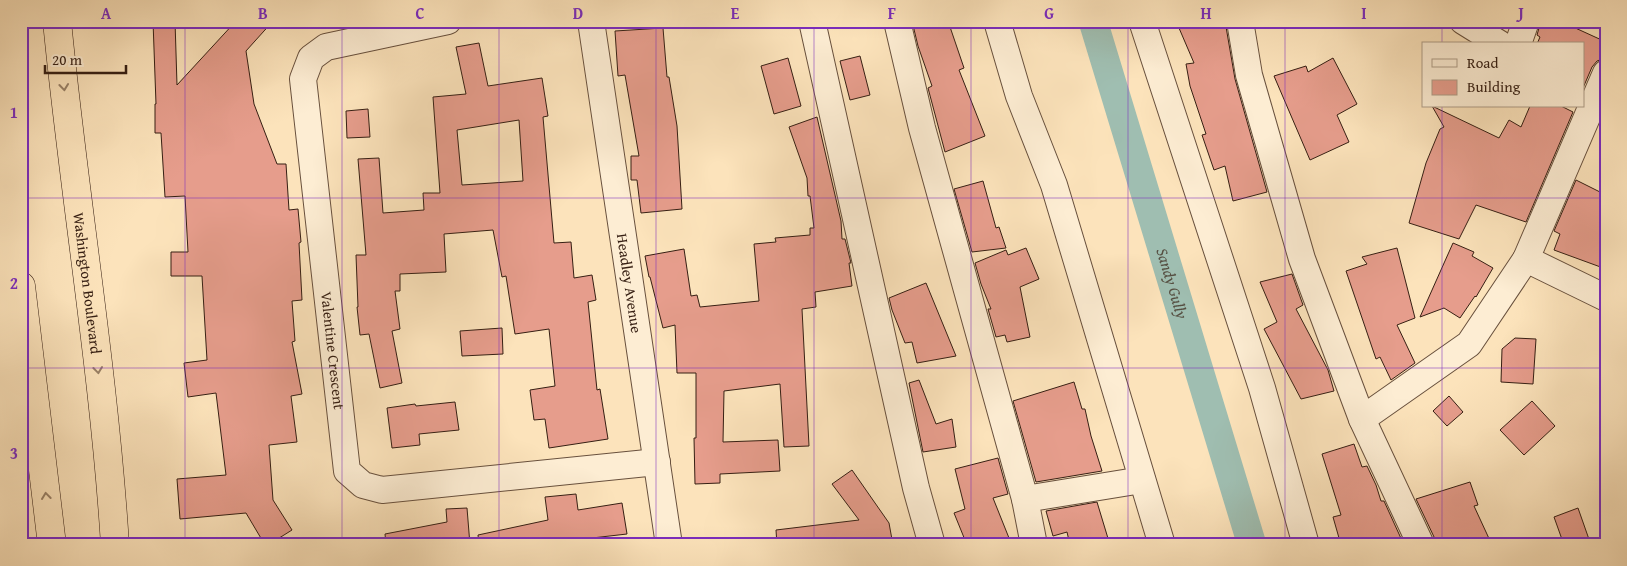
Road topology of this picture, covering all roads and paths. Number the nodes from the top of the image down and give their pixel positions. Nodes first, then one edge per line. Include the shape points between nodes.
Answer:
1 (57, 21) edge
2 (448, 21) edge
3 (592, 21) edge
4 (812, 21) edge
5 (897, 21) edge
6 (997, 21) edge
7 (1142, 21) edge
8 (1240, 21) edge
9 (1462, 21) edge
10 (1526, 21) edge
11 (1497, 42) edge
12 (1519, 42) edge
13 (1606, 73) edge
14 (1594, 104) edge
15 (1526, 259) junction
16 (21, 286) edge
17 (1606, 298) edge
18 (1362, 419) junction
19 (657, 462) junction
20 (1142, 480) junction
21 (1025, 499) junction
22 (52, 545) edge
23 (116, 545) edge
24 (669, 545) edge
25 (932, 545) edge
26 (1034, 545) edge
27 (1162, 545) edge
28 (1306, 545) edge
29 (1421, 545) edge

1 -> 23 highway, Washington Boulevard via 110,466
2 - 19 street, Valentine Crescent via 326,47 311,58 302,79 347,471 362,485 382,490
3 - 19 street, Headley Avenue
4 - 25 street via 916,488
5 - 21 street via 922,128
6 - 20 street via 1019,96 1054,185
7 - 28 street via 1262,388
8 - 18 street via 1249,76 1302,259
9 - 11 street
10 - 12 street
13 - 14 street
14 - 15 street
15 - 17 street
15 - 18 street via 1469,344
22 -> 16 highway
18 - 29 street
19 - 24 street, Headley Avenue
20 - 21 street
20 - 27 street
21 - 26 street

